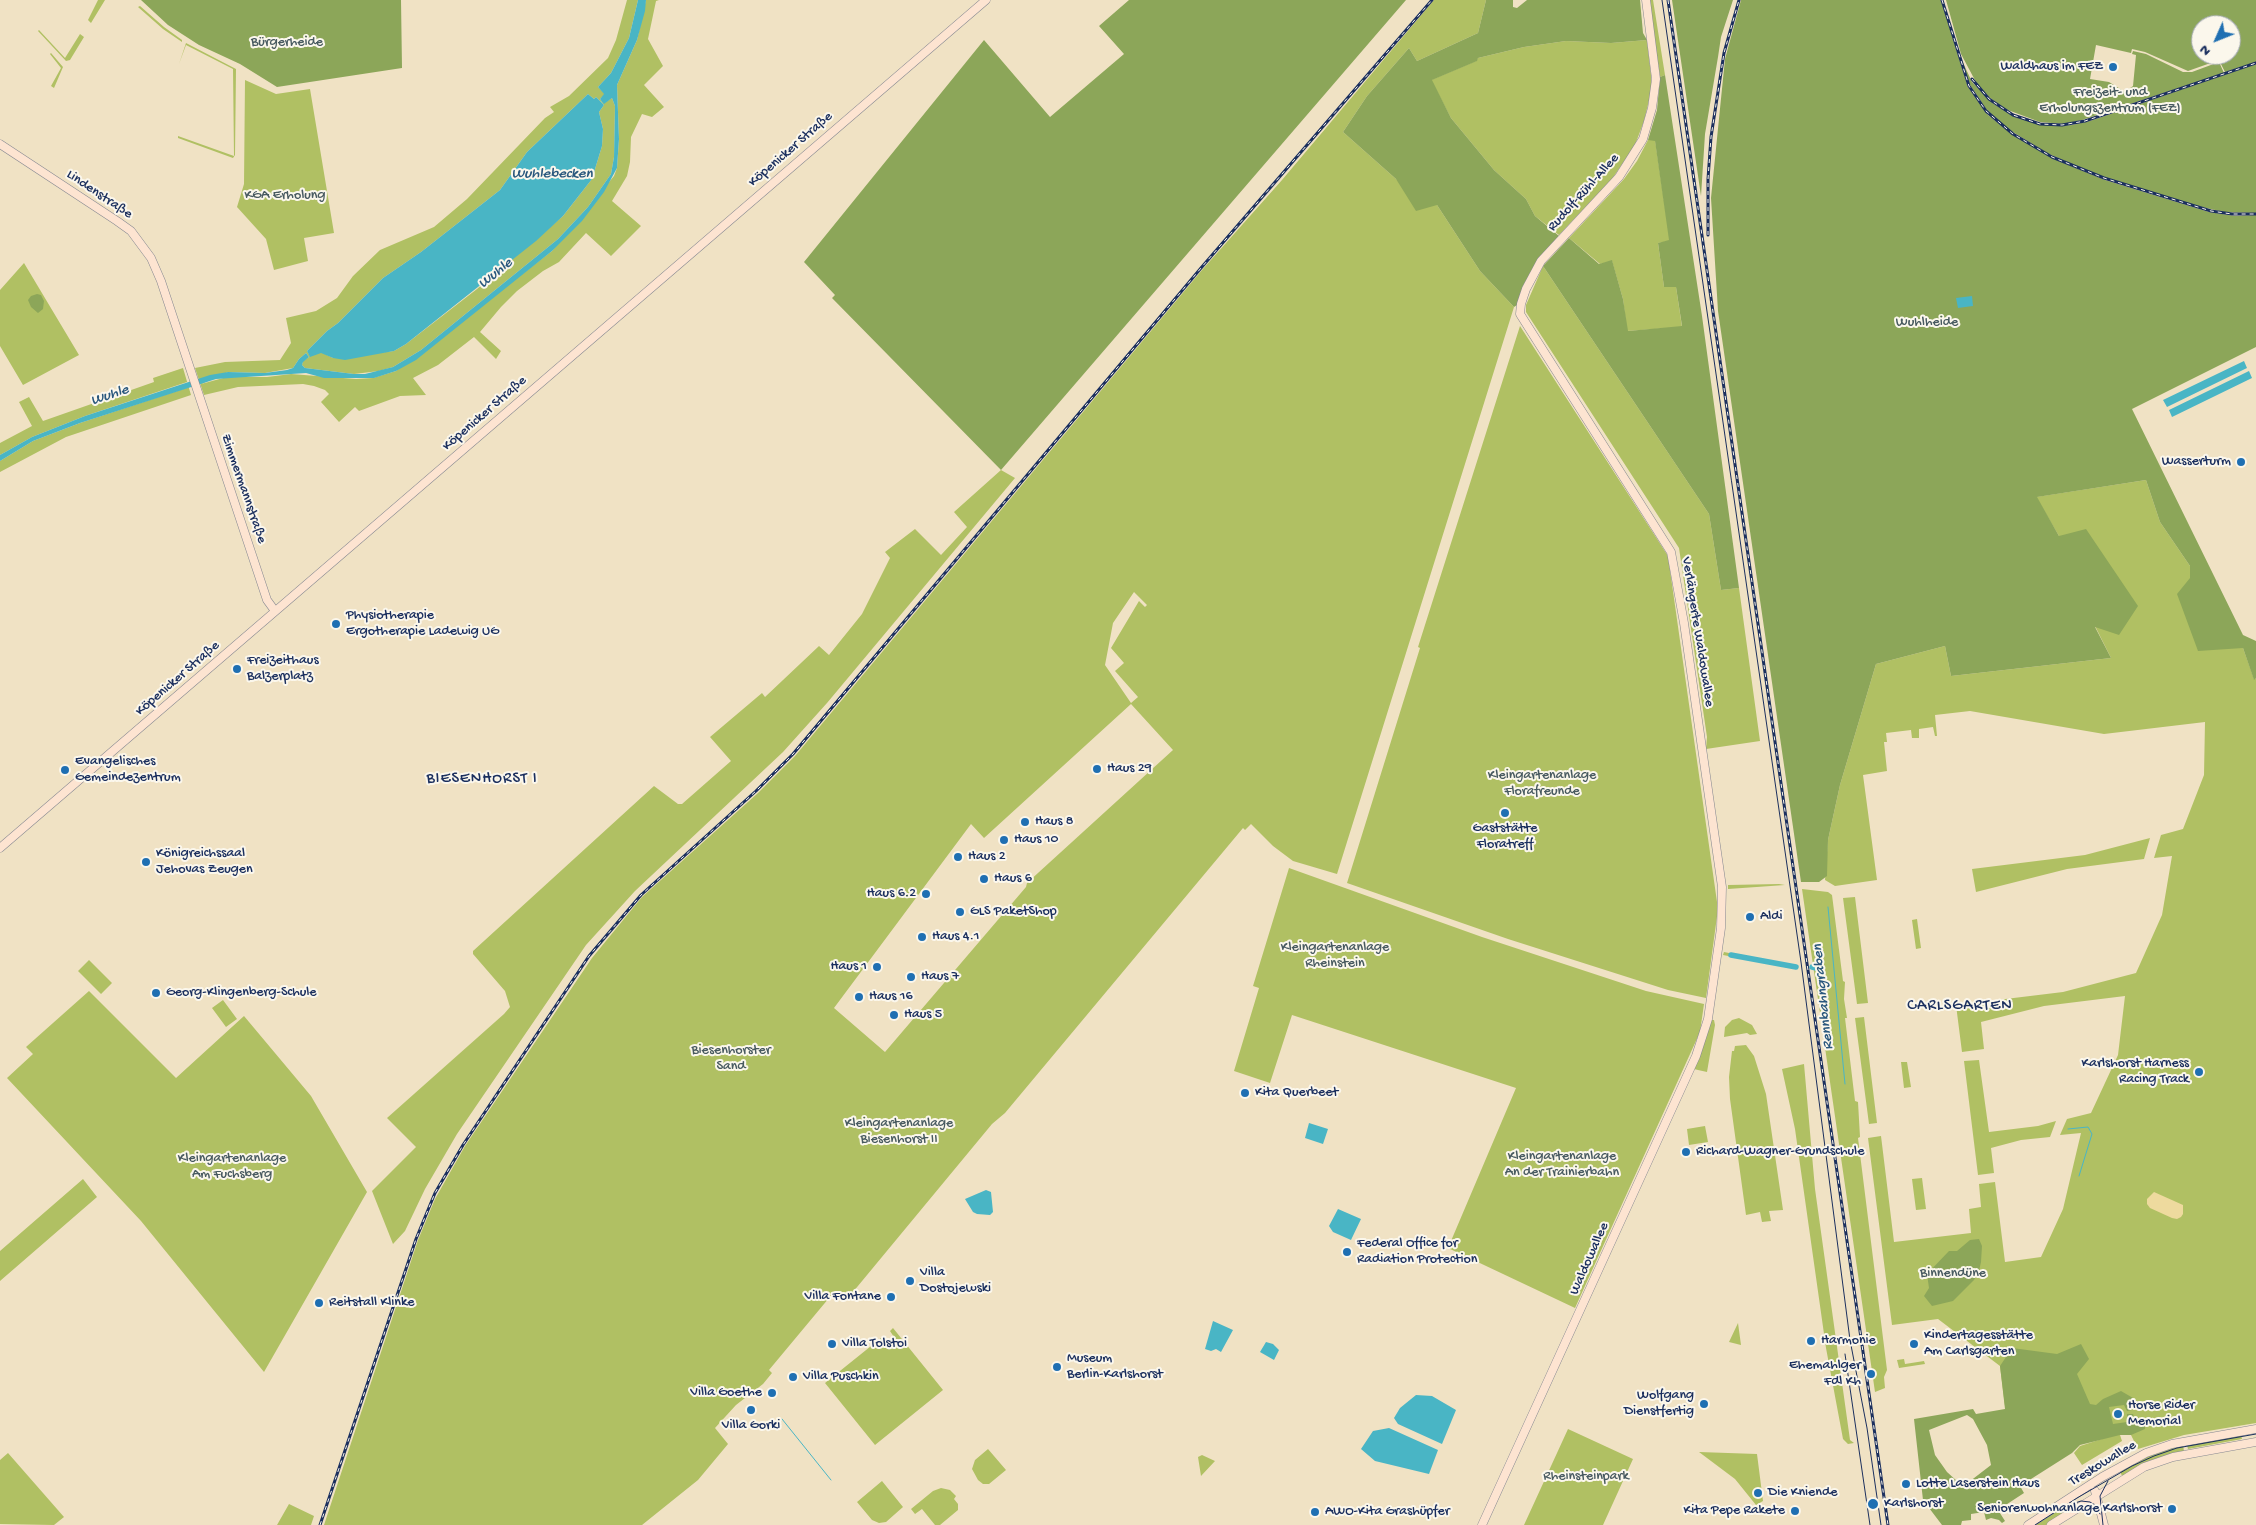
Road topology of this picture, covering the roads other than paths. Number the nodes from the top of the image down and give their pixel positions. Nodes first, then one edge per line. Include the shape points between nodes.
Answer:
1 (986, 0) edge
2 (1646, 0) edge
3 (0, 144) edge
4 (1519, 309) joint
5 (190, 372) joint
6 (275, 611) junction
7 (0, 848) edge
8 (1710, 1001) joint
9 (2256, 1429) edge
10 (2256, 1442) edge
11 (2092, 1484) junction
12 (2096, 1495) junction
13 (1482, 1525) edge
14 (2028, 1525) edge
15 (2050, 1525) edge
16 (2104, 1525) edge

1 - 6 street, Köpenicker Straße
2 - 4 street, Rudolf-Rühl-Allee via 1656,79 1643,139 1619,177 1541,261
3 - 5 street, Lindenstraße via 117,221 141,243 158,272
4 - 8 street, Verlängerte Waldowallee via 1525,325 1673,557 1722,891 1721,928
5 - 6 street, Zimmermannstraße via 267,600
6 - 7 street, Köpenicker Straße
8 - 13 street, Waldowallee via 1705,1033 1696,1056
9 - 11 street, Treskowallee via 2162,1447
10 - 12 street, Treskowallee via 2154,1463
11 - 12 street
11 - 14 street, Treskowallee
12 - 15 street, Treskowallee
12 - 16 street

